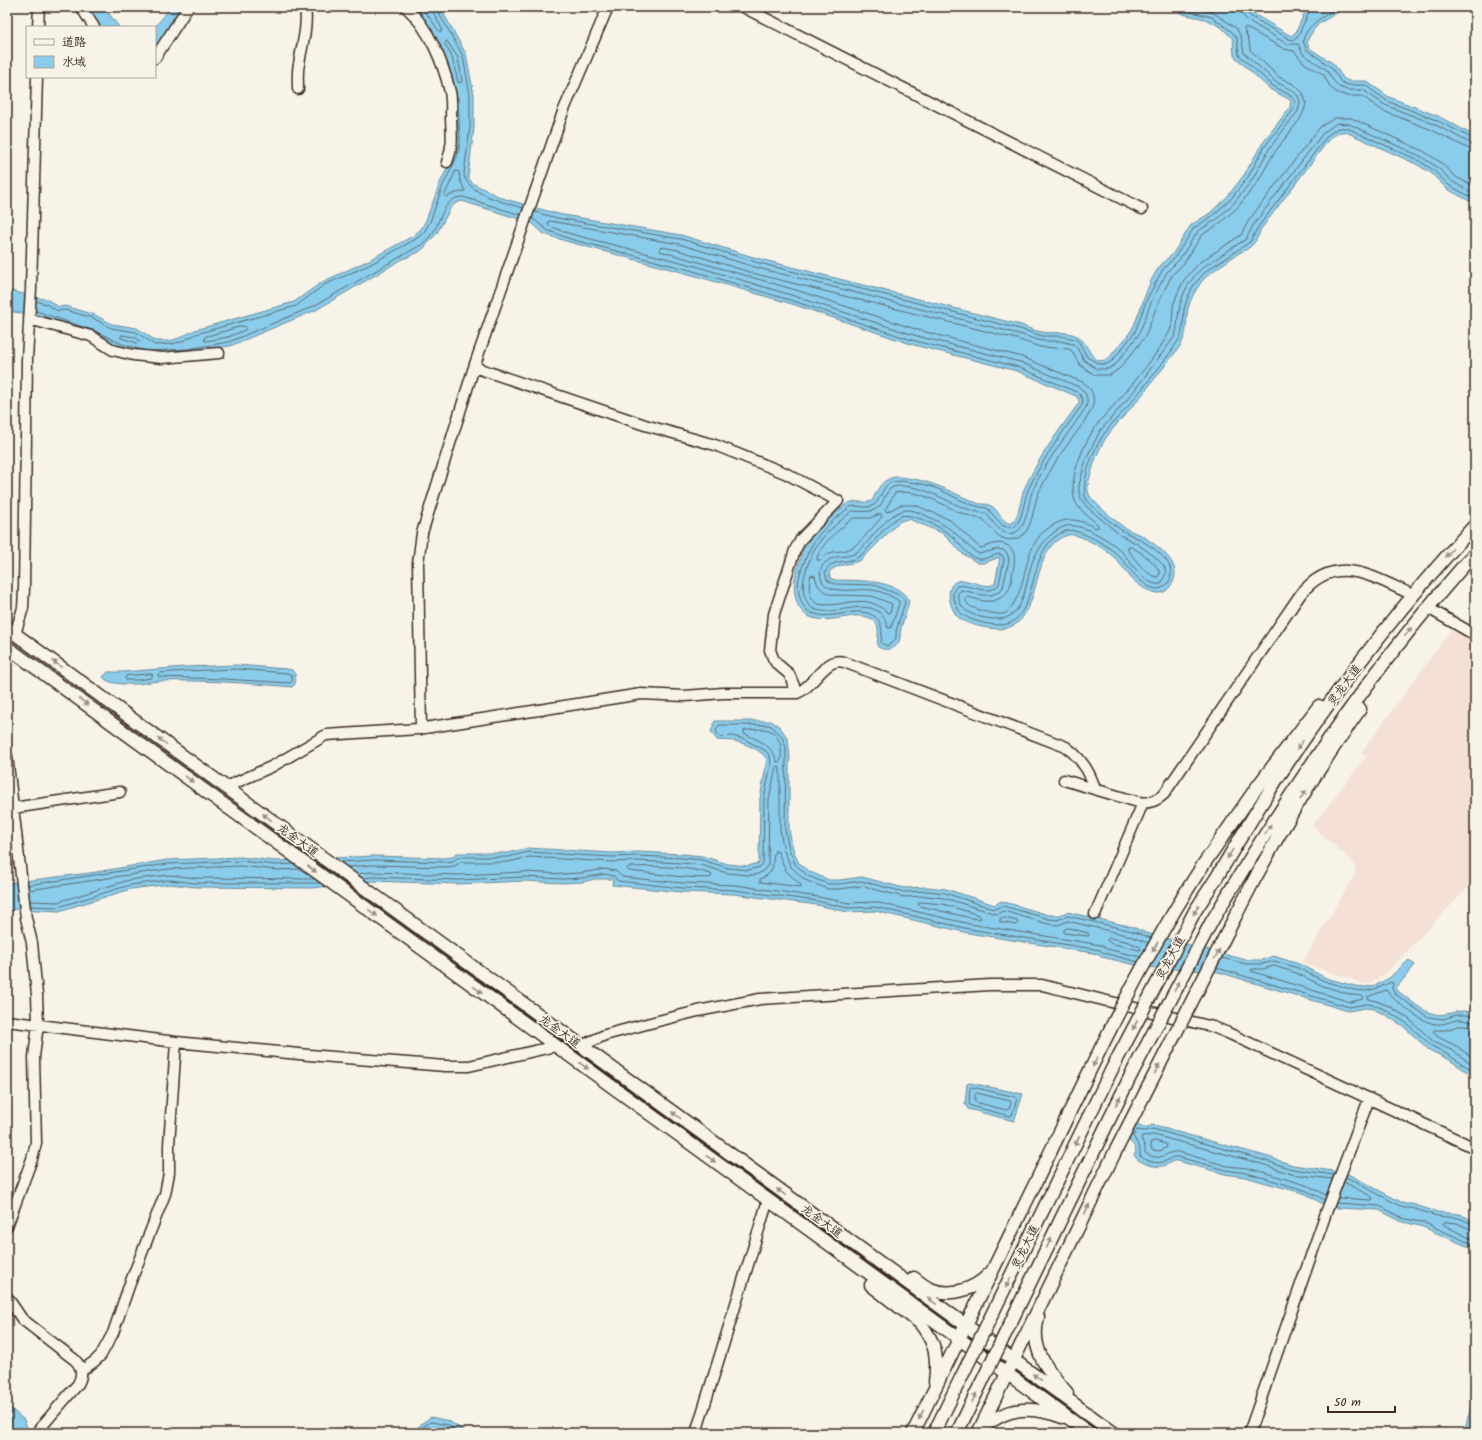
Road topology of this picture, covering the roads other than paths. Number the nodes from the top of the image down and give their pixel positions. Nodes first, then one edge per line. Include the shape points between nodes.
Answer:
1 (39, 7) edge
2 (81, 7) edge
3 (188, 7) edge
4 (305, 7) edge
5 (406, 7) edge
6 (608, 7) edge
7 (743, 7) edge
8 (38, 26) edge
9 (93, 26) edge
10 (156, 56) edge
11 (37, 78) edge
12 (298, 90) dead end
13 (447, 162) dead end
14 (1142, 209) dead end
15 (29, 317) junction
16 (219, 352) dead end
17 (474, 367) junction
18 (1475, 525) edge
19 (1475, 553) edge
20 (1413, 595) junction
21 (1428, 608) junction
22 (1393, 620) junction
23 (11, 631) edge
24 (1475, 635) edge
25 (1396, 648) junction
26 (8, 652) edge
27 (797, 693) junction
28 (421, 729) junction
29 (7, 756) edge
30 (1064, 780) dead end
31 (226, 787) junction
32 (1095, 789) junction
33 (120, 792) dead end
34 (1143, 803) junction
35 (13, 808) junction
36 (1095, 914) dead end
37 (7, 1021) edge
38 (38, 1024) junction
39 (176, 1042) junction
40 (556, 1046) junction
41 (581, 1046) junction
42 (1369, 1099) junction
43 (1475, 1148) edge
44 (768, 1200) junction
45 (7, 1226) edge
46 (829, 1226) junction
47 (825, 1241) junction
48 (995, 1265) junction
49 (7, 1297) edge
50 (1043, 1299) junction
51 (966, 1325) junction
52 (959, 1339) junction
53 (1014, 1360) junction
54 (81, 1372) junction
55 (1007, 1374) junction
56 (934, 1389) junction
57 (1081, 1409) junction
58 (1073, 1421) junction
59 (36, 1433) edge
60 (696, 1433) edge
61 (913, 1433) edge
62 (934, 1433) edge
63 (957, 1433) edge
64 (978, 1433) edge
65 (1089, 1433) edge
66 (1114, 1433) edge
67 (1249, 1433) edge

1 - 8 street
2 - 9 street
3 - 10 street
4 - 12 street via 298,66
5 - 13 street via 430,37 450,92 452,145
6 - 17 street via 563,112
7 - 14 street
11 - 15 street
15 - 16 street via 91,336 113,350 133,355 162,358
15 - 23 street via 24,588 22,612
17 - 27 street via 645,425 715,445 785,472 838,501 800,539 774,614 770,650 776,663 789,674
17 - 28 street via 419,548
18 -> 20 main road, 灵龙大道
19 - 21 main road, 灵龙大道
20 - 22 main road, 灵龙大道
20 - 34 street via 1356,571 1336,570 1316,580 1300,595 1164,794 1157,800
21 - 24 street
25 -> 21 main road, 灵龙大道
22 -> 48 main road, bridge via 1307,720 1203,865 1129,994
22 -> 62 main road, 灵龙大道, bridge via 1289,761 1195,911 1113,1067
31 -> 23 main road, 龙金大道
50 -> 25 main road, bridge via 1258,872 1299,801 1369,696
63 -> 25 main road, 灵龙大道, bridge via 1131,1075 1212,921 1305,772
26 -> 40 main road, 龙金大道
27 - 28 street via 685,696 641,694
27 - 32 street via 804,691 830,664 844,662 1066,747 1084,764
28 - 31 street via 326,735 273,766
29 - 35 street
30 - 32 street
41 -> 31 main road, 龙金大道
32 - 34 street
33 - 35 street
34 - 36 street
35 - 38 street via 26,918 32,943
37 - 38 street
38 - 39 street
38 - 45 street via 34,1057 35,1147
39 - 40 street via 430,1066 469,1066
39 - 54 street via 169,1172 165,1194 113,1333 101,1355
40 -> 44 main road, 龙金大道
41 - 42 street via 605,1035 650,1023 760,999 975,986 1042,985 1213,1027
46 -> 41 main road, 龙金大道
42 - 43 street
42 - 67 street
44 - 47 main road, 龙金大道
44 - 60 street
46 - 48 main road via 858,1238 925,1286 937,1291 952,1292 975,1286 987,1277
51 -> 46 main road, 龙金大道
47 - 52 main road, 龙金大道
47 - 56 main road via 852,1270 926,1330 936,1355
48 - 51 main road
49 - 54 street via 22,1319 75,1360
50 - 53 main road
50 - 57 main road via 1036,1330 1040,1355 1047,1370
51 - 52 main road
51 - 53 main road, 龙金大道
52 - 55 main road, 龙金大道
52 - 56 main road
53 - 55 main road
57 -> 53 main road, 龙金大道
54 - 59 street via 78,1384
55 - 58 main road, 龙金大道
55 - 64 main road
56 -> 61 main road
57 - 66 main road, 龙金大道
58 - 64 main road via 1046,1413 1016,1410 994,1418
58 - 65 main road, 龙金大道

